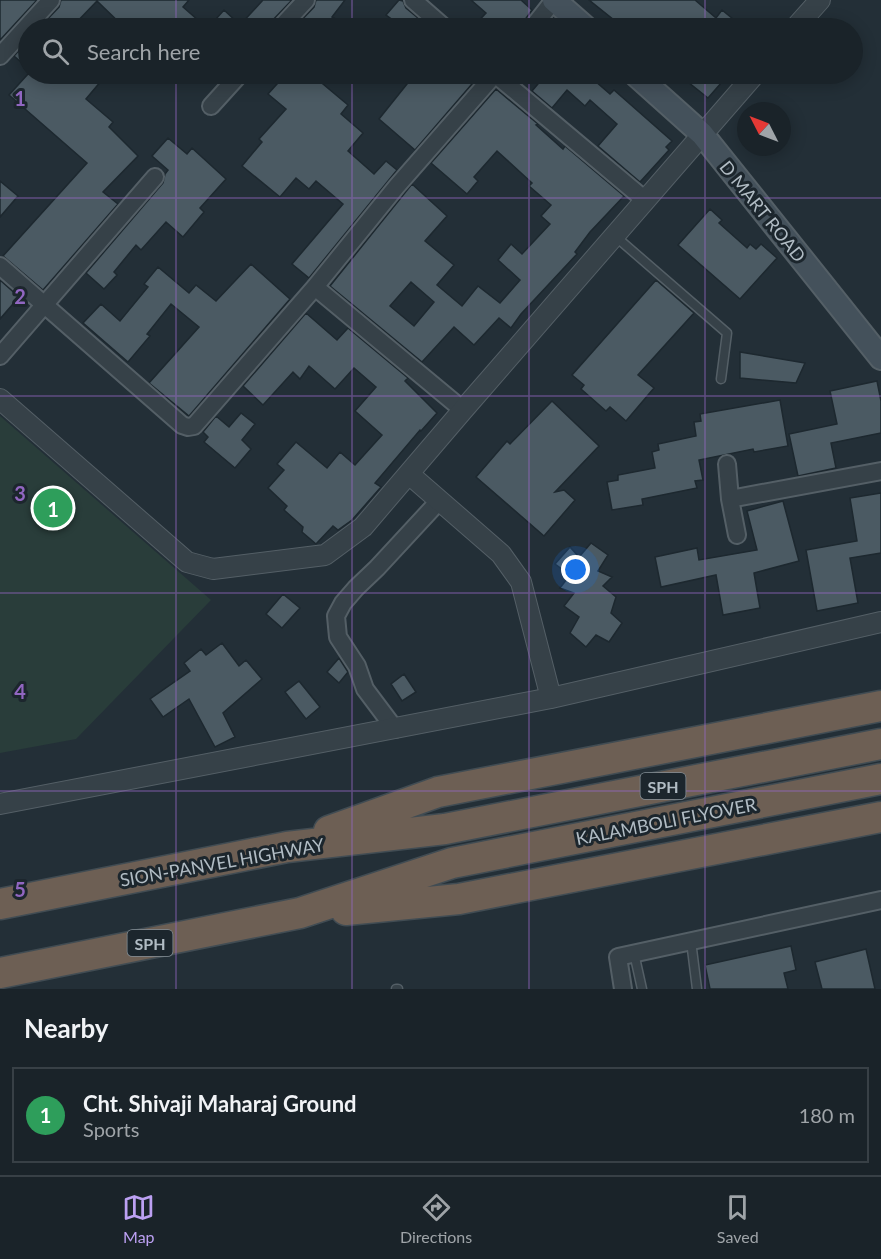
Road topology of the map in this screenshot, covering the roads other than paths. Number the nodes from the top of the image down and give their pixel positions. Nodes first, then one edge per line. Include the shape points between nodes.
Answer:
1 (51, 0) edge
2 (306, 0) edge
3 (413, 0) edge
4 (554, 0) edge
5 (820, 0) edge
6 (35, 18) edge
7 (289, 18) edge
8 (434, 18) edge
9 (540, 18) edge
10 (575, 18) edge
11 (804, 18) edge
12 (18, 36) edge
13 (0, 56) edge
14 (231, 84) edge
15 (486, 84) edge
16 (507, 84) edge
17 (646, 84) edge
18 (746, 84) edge
19 (211, 106) dead end
20 (702, 134) junction
21 (155, 177) dead end
22 (645, 200) junction
23 (614, 236) junction
24 (0, 266) edge
25 (315, 287) junction
26 (44, 304) junction
27 (0, 356) edge
28 (881, 358) edge
29 (722, 379) dead end
30 (0, 399) edge
31 (463, 410) junction
32 (727, 464) dead end
33 (881, 471) edge
34 (409, 474) junction
35 (730, 499) junction
36 (439, 501) junction
37 (737, 535) dead end
38 (881, 622) edge
39 (551, 699) junction
40 (881, 706) edge
41 (394, 729) junction
42 (881, 744) edge
43 (881, 779) edge
44 (0, 804) edge
45 (881, 817) edge
46 (445, 829) joint
47 (287, 847) junction
48 (881, 900) edge
49 (0, 904) edge
50 (300, 914) junction
51 (691, 941) junction
52 (634, 953) junction
53 (0, 973) edge
54 (623, 989) edge
55 (642, 989) edge
56 (697, 989) edge

1 - 6 street
2 - 7 street
3 - 8 street
4 - 9 street
4 - 10 main road
5 - 11 street
12 - 13 street
14 - 19 street
15 - 25 street
16 - 22 street
17 - 20 main road, D MART ROAD
18 - 20 street
20 - 22 street
20 - 28 main road, D MART ROAD
21 - 26 street
22 - 23 street
23 - 29 lane via 727,333
23 - 31 street
24 - 26 street
25 - 26 street via 194,426 188,427
25 - 31 street
26 - 27 street
30 - 34 street via 187,562 213,569 325,555 363,527
31 - 34 street
32 - 35 street
33 - 35 street
34 - 36 street
35 - 37 street
36 - 39 street via 501,554 522,582
36 - 41 street via 356,588 336,616 338,637 357,666 365,690
38 - 39 street
39 - 41 street
40 - 47 highway via 438,792
41 - 44 street
42 - 46 highway, KALAMBOLI FLYOVER / SPH
43 - 50 highway, KALAMBOLI FLYOVER / SPH via 452,863
45 - 50 highway via 459,899
46 - 47 highway, SION-PANVEL HIGHWAY / SPH
47 - 49 highway, SION-PANVEL HIGHWAY / SPH
48 - 51 street
50 - 53 highway, SPH
51 - 52 street
51 - 56 lane
52 - 54 street via 618,957
52 - 55 lane

